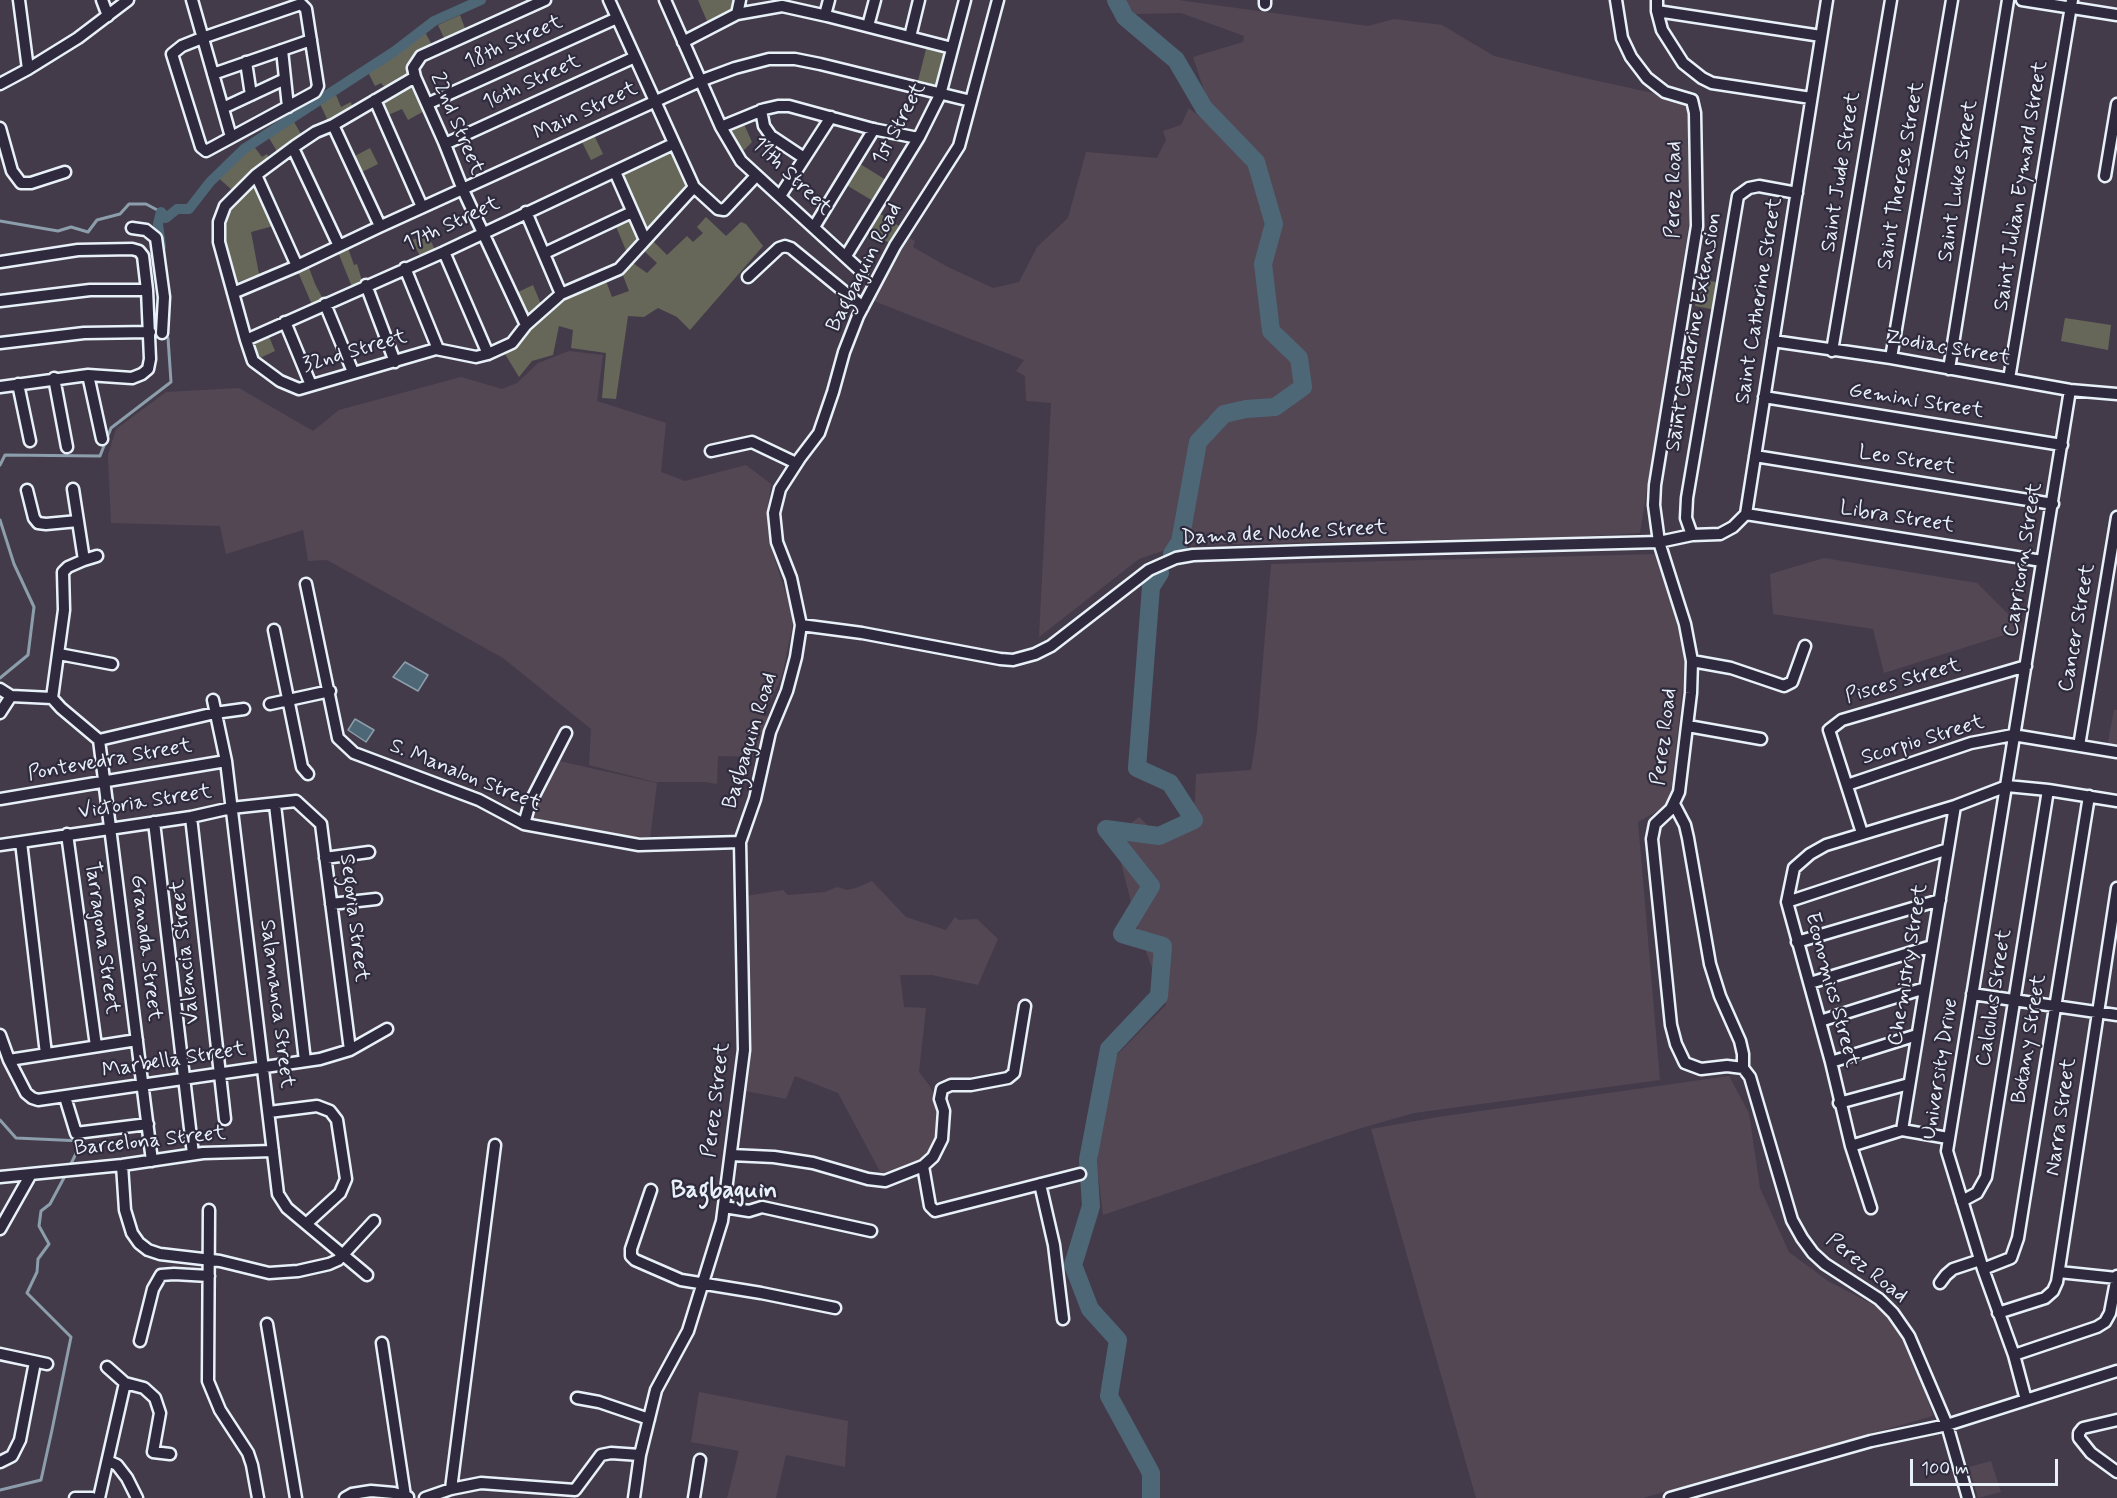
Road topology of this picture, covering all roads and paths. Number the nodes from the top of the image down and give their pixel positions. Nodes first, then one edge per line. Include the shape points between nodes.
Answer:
1 (19, 0) edge
2 (102, 0) edge
3 (128, 0) edge
4 (192, 0) edge
5 (545, 0) edge
6 (609, 0) edge
7 (665, 0) edge
8 (740, 0) edge
9 (829, 0) edge
10 (875, 0) edge
11 (919, 0) edge
12 (965, 0) edge
13 (998, 0) edge
14 (1616, 0) edge
15 (1827, 0) edge
16 (1891, 0) edge
17 (1952, 0) edge
18 (2008, 0) edge
19 (2022, 0) edge
20 (783, 3) edge
21 (2072, 4) edge
22 (1657, 5) edge
23 (737, 14) junction
24 (825, 15) junction
25 (2117, 15) edge
26 (108, 16) junction
27 (617, 18) junction
28 (868, 26) junction
29 (1821, 36) junction
30 (910, 37) junction
31 (202, 38) junction
32 (311, 40) junction
33 (683, 42) junction
34 (952, 48) junction
35 (282, 50) junction
36 (635, 57) junction
37 (246, 62) junction
38 (28, 69) junction
39 (414, 72) junction
40 (213, 74) junction
41 (285, 79) junction
42 (700, 81) junction
43 (0, 84) edge
44 (941, 93) junction
45 (251, 95) junction
46 (1811, 98) junction
47 (375, 100) junction
48 (971, 101) junction
49 (656, 102) junction
50 (427, 104) junction
51 (2117, 104) edge
52 (288, 107) junction
53 (223, 108) junction
54 (761, 110) junction
55 (831, 117) junction
56 (333, 124) junction
57 (721, 127) junction
58 (0, 128) edge
59 (874, 129) junction
60 (231, 137) junction
61 (918, 138) junction
62 (445, 144) junction
63 (673, 144) junction
64 (293, 148) junction
65 (804, 158) junction
66 (65, 172) dead end
67 (615, 172) junction
68 (256, 175) junction
69 (756, 176) junction
70 (2105, 176) dead end
71 (694, 188) junction
72 (463, 190) junction
73 (1797, 193) junction
74 (780, 196) junction
75 (422, 207) junction
76 (526, 212) junction
77 (632, 212) junction
78 (380, 226) junction
79 (814, 227) junction
80 (132, 228) dead end
81 (483, 232) junction
82 (645, 240) junction
83 (339, 246) junction
84 (444, 252) junction
85 (545, 253) junction
86 (846, 256) junction
87 (0, 262) edge
88 (297, 266) junction
89 (405, 268) junction
90 (862, 272) dead end
91 (748, 277) dead end
92 (366, 285) junction
93 (147, 290) junction
94 (233, 293) junction
95 (561, 294) junction
96 (0, 301) edge
97 (325, 304) junction
98 (863, 307) junction
99 (285, 322) junction
100 (526, 325) junction
101 (150, 332) junction
102 (162, 333) dead end
103 (246, 340) junction
104 (1773, 341) junction
105 (0, 343) edge
106 (438, 349) junction
107 (1832, 351) junction
108 (488, 354) junction
109 (1890, 358) junction
110 (395, 362) junction
111 (1949, 369) junction
112 (352, 372) junction
113 (88, 375) junction
114 (54, 378) junction
115 (2009, 379) junction
116 (18, 384) junction
117 (311, 385) junction
118 (0, 387) edge
119 (2070, 390) junction
120 (2117, 394) edge
121 (1764, 397) junction
122 (102, 440) dead end
123 (30, 441) dead end
124 (2062, 445) junction
125 (67, 447) dead end
126 (711, 451) dead end
127 (1755, 456) junction
128 (796, 463) junction
129 (73, 489) dead end
130 (27, 490) dead end
131 (2053, 504) junction
132 (1746, 514) junction
133 (2117, 517) edge
134 (78, 520) junction
135 (1692, 535) junction
136 (1659, 542) junction
137 (97, 556) dead end
138 (84, 560) junction
139 (2042, 561) junction
140 (306, 584) dead end
141 (801, 625) junction
142 (274, 630) dead end
143 (1806, 646) dead end
144 (59, 654) junction
145 (1692, 661) junction
146 (112, 664) dead end
147 (2026, 666) junction
148 (0, 689) edge
149 (330, 691) junction
150 (11, 696) junction
151 (52, 698) junction
152 (213, 700) dead end
153 (288, 700) junction
154 (270, 704) dead end
155 (244, 709) dead end
156 (0, 713) edge
157 (215, 713) junction
158 (1688, 726) junction
159 (566, 733) dead end
160 (2013, 735) junction
161 (1761, 739) dead end
162 (99, 740) junction
163 (2079, 746) junction
164 (2117, 752) edge
165 (226, 761) junction
166 (308, 774) dead end
167 (104, 782) junction
168 (1846, 784) junction
169 (2007, 786) junction
170 (2048, 790) junction
171 (2089, 796) junction
172 (0, 800) edge
173 (296, 801) joint
174 (2117, 801) edge
175 (1674, 804) junction
176 (275, 805) junction
177 (1955, 806) junction
178 (231, 808) junction
179 (191, 817) junction
180 (154, 822) junction
181 (524, 825) junction
182 (110, 828) junction
183 (1862, 833) junction
184 (67, 834) junction
185 (21, 842) junction
186 (740, 842) junction
187 (0, 845) edge
188 (1948, 849) junction
189 (369, 852) dead end
190 (326, 858) junction
191 (2117, 888) edge
192 (376, 899) dead end
193 (1940, 900) junction
194 (1786, 902) junction
195 (332, 904) junction
196 (1797, 942) junction
197 (1932, 946) junction
198 (1810, 982) junction
199 (1925, 988) junction
200 (1972, 994) junction
201 (2014, 1000) junction
202 (1025, 1006) dead end
203 (2055, 1007) junction
204 (2097, 1012) junction
205 (2117, 1015) edge
206 (1820, 1021) junction
207 (387, 1029) dead end
208 (0, 1035) edge
209 (1917, 1035) junction
210 (137, 1040) junction
211 (96, 1046) junction
212 (350, 1050) junction
213 (46, 1054) junction
214 (9, 1060) junction
215 (305, 1062) junction
216 (1831, 1062) junction
217 (264, 1068) junction
218 (1743, 1068) junction
219 (220, 1074) junction
220 (184, 1080) junction
221 (1909, 1084) junction
222 (143, 1086) junction
223 (65, 1097) junction
224 (1839, 1103) junction
225 (270, 1112) junction
226 (225, 1119) dead end
227 (148, 1125) junction
228 (1902, 1130) junction
229 (1948, 1138) junction
230 (495, 1145) dead end
231 (1851, 1146) junction
232 (273, 1151) junction
233 (193, 1154) junction
234 (731, 1155) junction
235 (152, 1161) junction
236 (122, 1165) junction
237 (923, 1166) junction
238 (31, 1174) junction
239 (1080, 1174) dead end
240 (0, 1178) edge
241 (1040, 1184) junction
242 (651, 1190) dead end
243 (1962, 1201) junction
244 (724, 1207) junction
245 (1871, 1208) dead end
246 (209, 1210) dead end
247 (374, 1221) dead end
248 (306, 1224) junction
249 (0, 1229) edge
250 (871, 1231) dead end
251 (344, 1254) junction
252 (209, 1260) junction
253 (1981, 1264) junction
254 (2059, 1272) junction
255 (367, 1275) dead end
256 (209, 1276) junction
257 (2117, 1278) edge
258 (1940, 1283) dead end
259 (703, 1284) junction
260 (836, 1308) dead end
261 (1998, 1313) junction
262 (1063, 1319) dead end
263 (267, 1324) dead end
264 (140, 1341) dead end
265 (382, 1343) dead end
266 (0, 1354) edge
267 (2014, 1355) junction
268 (35, 1362) junction
269 (47, 1364) dead end
270 (107, 1366) dead end
271 (2117, 1371) edge
272 (125, 1383) junction
273 (577, 1398) dead end
274 (2025, 1400) junction
275 (649, 1419) junction
276 (2117, 1420) edge
277 (1947, 1425) junction
278 (170, 1454) dead end
279 (640, 1455) junction
280 (700, 1460) dead end
281 (108, 1461) junction
282 (0, 1462) edge
283 (2117, 1472) edge
284 (451, 1489) junction
285 (408, 1497) edge
286 (75, 1498) edge
287 (92, 1498) edge
288 (99, 1498) edge
289 (137, 1498) edge
290 (258, 1498) edge
291 (296, 1498) edge
292 (345, 1498) edge
293 (425, 1498) edge
294 (634, 1498) edge
295 (694, 1498) edge
296 (1670, 1498) edge
297 (1968, 1498) edge

1 - 38 street
2 - 26 street
3 - 26 street
4 - 31 street
5 - 39 street, 32nd Street via 422,56
6 - 27 street
7 - 33 street, 11th Street
8 - 23 street
9 - 24 street
10 - 28 street
11 - 30 street
12 - 34 street, 1st Street
13 - 48 street, Bagbaguin Road
14 - 136 street, Perez Road via 1622,38 1631,57 1647,78 1665,92 1692,100 1695,113 1697,226 1655,485
15 - 29 street, Saint Catherine Street
16 - 107 street, Saint Jude Street
17 - 109 street, Saint Therese Street
18 - 111 street, Saint Luke Street
19 - 21 street
20 - 23 street
20 - 24 street
21 - 25 street
21 - 115 street, Saint Julian Eymard Street
22 - 29 street
22 - 46 street via 1662,30 1676,54 1701,78
23 - 33 street
24 - 28 street
26 - 38 street
27 - 36 street
27 - 50 street, 18th Street
28 - 30 street
29 - 46 street, Saint Catherine Street
30 - 34 street
31 - 32 street via 300,4 306,9
31 - 40 street
31 - 60 street via 172,54 201,147 206,151
32 - 35 street
32 - 52 street via 318,86 315,92
33 - 42 street, 11th Street
34 - 44 street, 1st Street
35 - 37 street
35 - 41 street
36 - 49 street
36 - 62 street, 16th Street
37 - 40 street
37 - 45 street
38 - 43 street
39 - 47 street, 32nd Street
39 - 50 street, 22nd Street
40 - 53 street
41 - 45 street
41 - 52 street
42 - 44 street, Main Street via 770,59 795,59
42 - 49 street, Main Street
42 - 57 street, 11th Street
44 - 48 street, Main Street
44 - 61 street, 1st Street
45 - 53 street
46 - 73 street, Saint Catherine Street
47 - 56 street, 32nd Street
47 - 75 street
48 - 98 street, Bagbaguin Road via 959,146 895,246
49 - 63 street
49 - 72 street, Main Street
50 - 62 street, 22nd Street
51 - 70 street
52 - 60 street
53 - 60 street
54 - 55 street via 789,106
54 - 57 street
54 - 65 street via 771,136
55 - 59 street
55 - 65 street
56 - 64 street, 32nd Street
56 - 78 street
57 - 69 street, 11th Street
58 - 66 street via 12,171 21,183
59 - 61 street
59 - 79 street
61 - 86 street, 1st Street
62 - 72 street, 22nd Street
63 - 67 street, 17th Street
63 - 71 street
64 - 68 street, 32nd Street
64 - 83 street
65 - 74 street
67 - 76 street, 17th Street
67 - 77 street
68 - 88 street
68 - 94 street, 32nd Street via 225,206 219,222 219,242
69 - 71 street via 724,210
69 - 74 street, 11th Street
71 - 82 street, 32nd Street
72 - 75 street, Main Street
72 - 81 street, 22nd Street
73 - 104 street, Saint Catherine Street
73 - 135 street, Saint Catherine Extension via 1759,186 1738,196 1687,498 1686,518
74 - 79 street, 11th Street
75 - 78 street, Main Street
76 - 81 street, 17th Street
76 - 85 street
77 - 82 street
77 - 85 street
78 - 83 street, Main Street
79 - 86 street, 11th Street
80 - 102 street via 146,230 156,238 164,297
81 - 84 street, 17th Street
81 - 100 street, 22nd Street
82 - 95 street, 32nd Street via 619,269
83 - 88 street, Main Street
84 - 89 street, 17th Street
84 - 108 street
85 - 95 street
86 - 90 street, 11th Street
87 - 93 street via 78,250 132,249 143,256
88 - 94 street, Main Street
89 - 92 street, 17th Street
89 - 106 street
91 - 98 street via 779,248 791,248
92 - 97 street, 17th Street
92 - 110 street
93 - 96 street via 90,290
93 - 101 street
94 - 103 street, 32nd Street
95 - 100 street, 32nd Street
97 - 99 street, 17th Street
97 - 112 street
98 - 128 street, Bagbaguin Road via 844,352 819,433
99 - 103 street, 17th Street
99 - 117 street
100 - 108 street, 32nd Street via 512,343
101 - 105 street via 84,333
101 - 113 street via 150,359 142,375
103 - 117 street, 32nd Street via 253,361 280,381 299,389
104 - 107 street, Zodiac Street
104 - 121 street, Saint Catherine Street
106 - 108 street, 32nd Street via 476,357
106 - 110 street, 32nd Street
107 - 109 street, Zodiac Street
109 - 111 street, Zodiac Street
110 - 112 street, 32nd Street
111 - 115 street, Zodiac Street
112 - 117 street, 32nd Street
113 - 114 street
113 - 122 street
114 - 116 street
114 - 125 street
115 - 119 street, Zodiac Street
116 - 118 street
116 - 123 street
119 - 120 street, Zodiac Street
119 - 124 street, Capricorn Street
121 - 124 street, Gemini Street
121 - 127 street, Saint Catherine Street
124 - 131 street, Capricorn Street
126 - 128 street via 752,442
127 - 131 street, Leo Street
127 - 132 street, Saint Catherine Street
128 - 141 street, Bagbaguin Road via 780,489 774,513 777,542 791,578
129 - 134 street
130 - 134 street via 38,523
131 - 139 street, Capricorn Street
132 - 135 street via 1720,534
132 - 139 street, Libra Street
133 - 163 street, Cancer Street
134 - 138 street
135 - 136 street
136 - 141 street, Dama de Noche Street via 1176,558 1149,570 1051,646 1013,660
136 - 145 street, Perez Road via 1685,624
137 - 138 street
138 - 144 street via 63,572
139 - 147 street, Capricorn Street
140 - 149 street, S. Manalon Street
141 - 186 street, Bagbaguin Road via 787,691 770,732 755,799
142 - 153 street
143 - 145 street via 1792,682 1784,686 1731,668
144 - 146 street
144 - 151 street
145 - 158 street, Perez Road
147 - 160 street, Capricorn Street
147 - 168 street, Pisces Street via 1842,720 1829,730
148 - 150 street
149 - 153 street
149 - 181 street, S. Manalon Street via 338,738 354,753 479,800
150 - 151 street
150 - 156 street
151 - 162 street
152 - 157 street, Salamanca Street
153 - 154 street
153 - 166 street via 302,767
155 - 157 street
157 - 162 street
157 - 165 street, Salamanca Street
158 - 161 street
158 - 175 street, Perez Road via 1681,782
159 - 181 street via 530,803
160 - 163 street, Scorpio Street
160 - 168 street, Scorpio Street via 1971,743
160 - 169 street, University Drive
162 - 167 street, Granada Street
163 - 164 street, Scorpio Street
165 - 167 street, Pontevedra Street
165 - 178 street, Salamanca Street
167 - 172 street, Pontevedra Street
167 - 182 street, Granada Street
168 - 183 street, Pisces Street
169 - 170 street, Economics Street
169 - 177 street, Economics Street
169 - 200 street, University Drive
170 - 171 street, Economics Street
170 - 201 street, Calculus Street
171 - 174 street, Economics Street
171 - 203 street, Botany Street
173 - 176 street, Victoria Street
173 - 190 street, Segovia Street via 321,824
175 - 218 street via 1686,831 1710,964 1740,1041
175 - 218 street, Perez Road via 1655,824 1652,839 1668,1002 1676,1044 1685,1063 1692,1067
176 - 178 street, Victoria Street
176 - 215 street
177 - 183 street, Economics Street
177 - 188 street, Chemistry Street
178 - 179 street, Victoria Street
178 - 217 street, Salamanca Street
179 - 180 street, Victoria Street
179 - 219 street, Valencia Street
180 - 182 street, Victoria Street
180 - 220 street
181 - 186 street, S. Manalon Street via 639,845
182 - 184 street, Victoria Street
182 - 210 street, Granada Street
183 - 194 street, Economics Street via 1826,845 1794,868
184 - 185 street, Victoria Street
184 - 211 street, Tarragona Street
185 - 187 street, Victoria Street
185 - 213 street
186 - 234 street, Perez Street via 744,1050
188 - 193 street, Chemistry Street
188 - 194 street
189 - 190 street
190 - 195 street, Segovia Street
191 - 204 street, Narra Street
192 - 195 street
193 - 196 street
193 - 197 street, Chemistry Street
194 - 196 street, Economics Street
195 - 212 street, Segovia Street
196 - 198 street, Economics Street
197 - 198 street
197 - 199 street, Chemistry Street
198 - 206 street, Economics Street
199 - 206 street
199 - 209 street, Chemistry Street
200 - 201 street
200 - 229 street, University Drive
201 - 203 street
201 - 243 street, Calculus Street via 1986,1177 1977,1193
202 - 237 street via 1014,1073 942,1089 942,1139
203 - 204 street
203 - 253 street, Botany Street via 2018,1238 2011,1258
204 - 205 street
204 - 254 street, Narra Street
206 - 216 street, Economics Street
207 - 212 street, Marbella Street
208 - 214 street, Marbella Street
209 - 216 street
209 - 221 street, Chemistry Street
210 - 211 street
210 - 222 street, Granada Street
211 - 213 street
212 - 215 street, Marbella Street
213 - 214 street
214 - 223 street, Marbella Street via 32,1098
215 - 217 street, Marbella Street
216 - 224 street, Economics Street
217 - 219 street, Marbella Street
217 - 225 street, Salamanca Street
218 - 277 street, Perez Road via 1753,1083 1792,1220 1802,1238 1825,1264 1879,1299 1893,1313 1910,1336
219 - 220 street, Marbella Street
219 - 226 street, Valencia Street
220 - 222 street, Marbella Street
220 - 233 street
221 - 224 street
221 - 228 street, Chemistry Street
222 - 223 street, Marbella Street
222 - 227 street, Granada Street
223 - 227 street via 76,1133
224 - 231 street, Economics Street
225 - 232 street, Salamanca Street
225 - 248 street via 316,1106 330,1111 337,1120 346,1179 340,1193
227 - 235 street, Granada Street
228 - 229 street
228 - 231 street
229 - 243 street, University Drive via 1947,1151
230 - 284 street
231 - 245 street, Economics Street
232 - 233 street, Barcelona Street
232 - 248 street, Salamanca Street via 281,1201
233 - 235 street, Barcelona Street
234 - 237 street via 813,1163 885,1181
234 - 244 street, Perez Street
235 - 236 street, Barcelona Street
236 - 238 street, Barcelona Street
236 - 252 street via 128,1224 139,1244 160,1254
237 - 241 street via 930,1206 935,1211
238 - 240 street, Barcelona Street
238 - 249 street
239 - 241 street
241 - 262 street via 1054,1245
242 - 259 street via 631,1256 681,1280
243 - 253 street, University Drive
244 - 250 street via 749,1211 762,1207
244 - 259 street, Perez Street
246 - 252 street
247 - 251 street
248 - 251 street, Salamanca Street
251 - 252 street via 329,1264 283,1273
251 - 255 street, Salamanca Street
252 - 256 street
253 - 258 street, Botany Street via 1953,1269
253 - 261 street, University Drive
254 - 257 street
254 - 261 street, Narra Street via 2053,1292 2045,1298
256 - 264 street via 161,1275 153,1289
256 - 290 street via 208,1381 220,1410 248,1453
257 - 267 street via 2110,1313 2097,1328
259 - 260 street
259 - 275 street, Perez Street via 688,1331 656,1390
261 - 267 street, University Drive
263 - 291 street
265 - 285 street
266 - 268 street
267 - 274 street, University Drive
268 - 269 street
268 - 282 street via 20,1440 12,1456
270 - 272 street
271 - 274 street
272 - 278 street via 144,1388 155,1398 160,1413 153,1452
272 - 281 street
273 - 275 street
274 - 277 street
275 - 279 street, Perez Street
276 - 283 street via 2079,1432 2091,1453
277 - 296 street via 1871,1441
277 - 297 street, Perez Road
279 - 284 street via 601,1455 575,1490 495,1483
279 - 294 street
280 - 295 street
281 - 288 street
281 - 289 street via 117,1465
284 - 293 street
285 - 292 street via 371,1491
286 - 287 street

